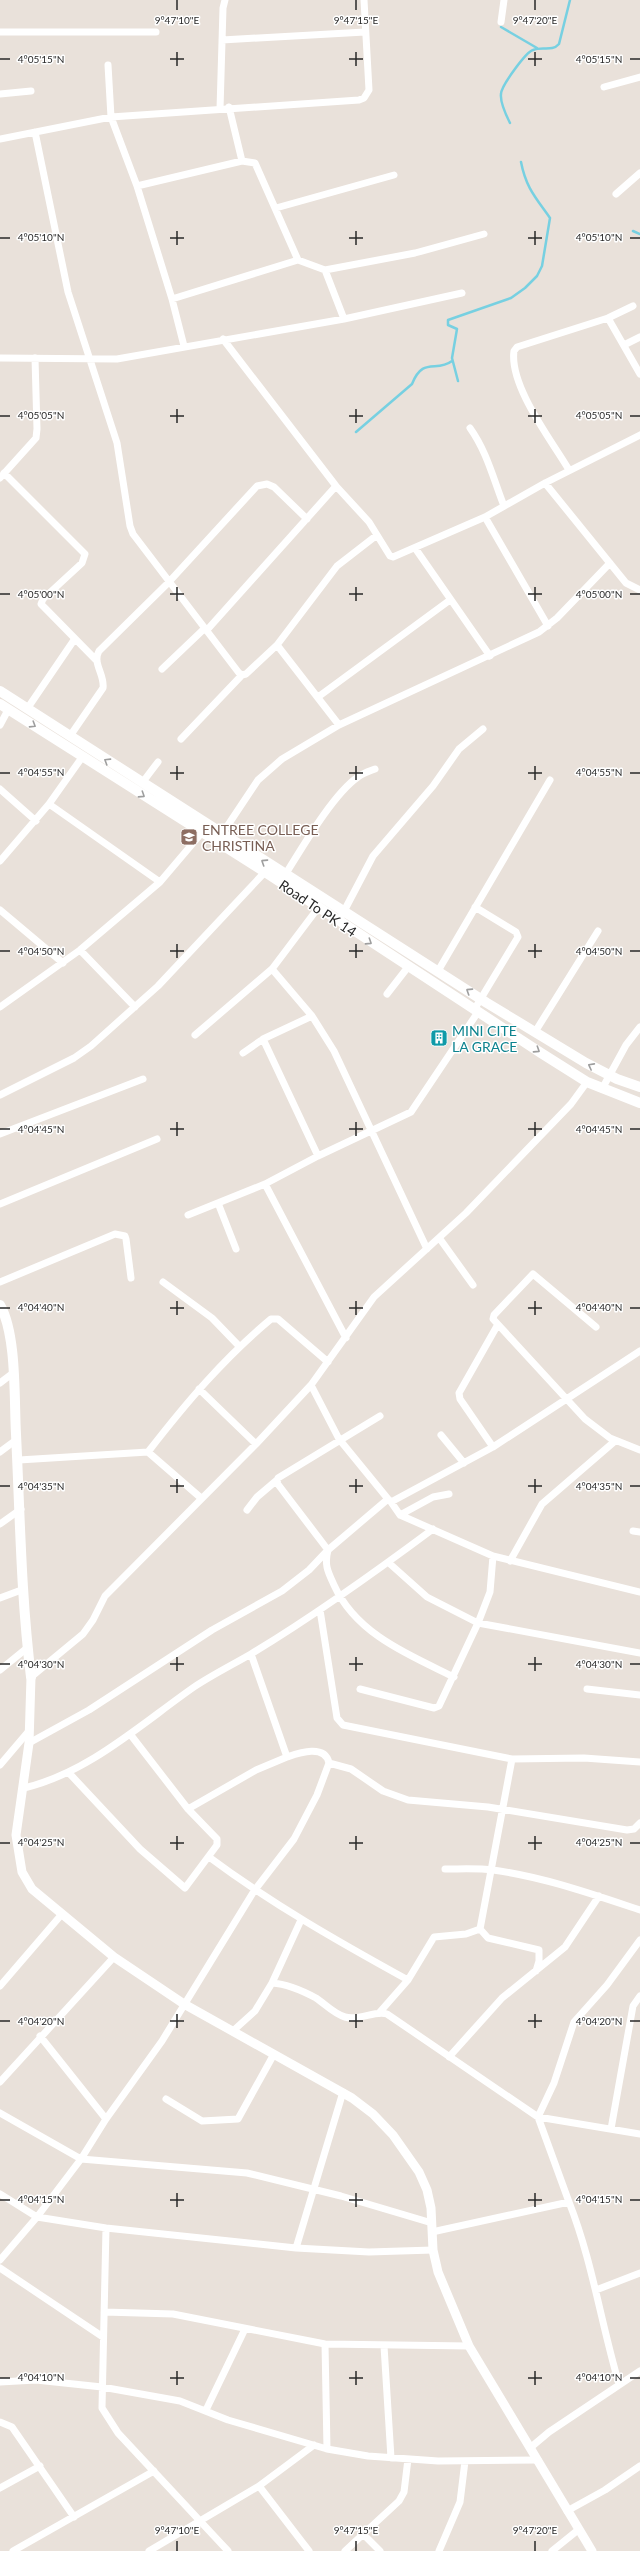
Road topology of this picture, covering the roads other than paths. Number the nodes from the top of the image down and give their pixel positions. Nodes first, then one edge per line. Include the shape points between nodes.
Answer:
1 (225, 0) edge
2 (364, 0) edge
3 (504, 0) edge
4 (501, 22) dead end
5 (0, 32) edge
6 (156, 32) dead end
7 (365, 32) junction
8 (222, 40) junction
9 (108, 65) dead end
10 (640, 77) edge
11 (604, 87) dead end
12 (31, 91) dead end
13 (0, 94) edge
14 (229, 107) junction
15 (220, 109) junction
16 (111, 116) junction
17 (35, 132) junction
18 (0, 135) edge
19 (0, 139) edge
20 (242, 161) junction
21 (640, 173) edge
22 (394, 175) dead end
23 (137, 186) junction
24 (616, 194) dead end
25 (276, 208) junction
26 (484, 234) dead end
27 (298, 260) junction
28 (325, 270) junction
29 (462, 293) dead end
30 (172, 299) junction
31 (633, 306) dead end
32 (608, 318) junction
33 (344, 319) junction
34 (640, 337) edge
35 (223, 339) junction
36 (624, 345) junction
37 (184, 346) junction
38 (0, 358) edge
39 (35, 358) junction
40 (88, 358) junction
41 (640, 374) edge
42 (470, 428) dead end
43 (640, 435) edge
44 (569, 470) junction
45 (2, 476) edge
46 (544, 483) junction
47 (336, 486) junction
48 (504, 506) junction
49 (485, 517) junction
50 (307, 519) junction
51 (377, 535) junction
52 (415, 548) junction
53 (610, 563) junction
54 (168, 583) junction
55 (640, 590) edge
56 (450, 600) junction
57 (548, 626) junction
58 (206, 629) junction
59 (74, 640) junction
60 (277, 645) junction
61 (490, 656) junction
62 (96, 661) junction
63 (162, 669) dead end
64 (242, 675) junction
65 (0, 691) edge
66 (318, 697) junction
67 (4, 707) edge
68 (27, 709) junction
69 (0, 725) edge
70 (339, 725) junction
71 (483, 729) dead end
72 (70, 736) junction
73 (181, 739) dead end
74 (83, 756) junction
75 (158, 762) dead end
76 (375, 769) dead end
77 (550, 780) dead end
78 (142, 783) junction
79 (0, 789) edge
80 (50, 804) junction
81 (36, 821) junction
82 (205, 830) junction
83 (222, 834) junction
84 (0, 861) edge
85 (265, 872) junction
86 (285, 875) junction
87 (160, 882) junction
88 (475, 907) junction
89 (318, 908) junction
90 (0, 910) edge
91 (344, 912) junction
92 (338, 922) junction
93 (598, 931) dead end
94 (80, 950) junction
95 (63, 963) junction
96 (408, 967) junction
97 (272, 969) junction
98 (438, 971) junction
99 (387, 994) dead end
100 (481, 999) junction
101 (135, 1007) junction
102 (0, 1008) edge
103 (476, 1011) junction
104 (312, 1016) junction
105 (640, 1027) edge
106 (535, 1032) junction
107 (195, 1035) dead end
108 (263, 1039) junction
109 (243, 1053) dead end
110 (610, 1076) junction
111 (143, 1079) dead end
112 (587, 1082) junction
113 (640, 1087) edge
114 (602, 1089) junction
115 (0, 1095) edge
116 (640, 1103) edge
117 (371, 1132) junction
118 (0, 1134) edge
119 (157, 1139) dead end
120 (318, 1156) junction
121 (266, 1184) junction
122 (218, 1203) junction
123 (0, 1204) edge
124 (188, 1215) dead end
125 (440, 1239) junction
126 (236, 1249) dead end
127 (427, 1249) junction
128 (131, 1278) dead end
129 (0, 1282) edge
130 (163, 1282) dead end
131 (473, 1285) dead end
132 (1, 1311) edge
133 (497, 1326) junction
134 (596, 1327) dead end
135 (346, 1338) junction
136 (239, 1346) junction
137 (640, 1351) edge
138 (328, 1362) junction
139 (13, 1373) junction
140 (0, 1383) edge
141 (311, 1385) junction
142 (199, 1389) junction
143 (565, 1398) junction
144 (380, 1416) dead end
145 (441, 1435) dead end
146 (339, 1439) junction
147 (16, 1440) junction
148 (615, 1441) junction
149 (256, 1444) junction
150 (493, 1447) junction
151 (640, 1450) edge
152 (0, 1452) edge
153 (148, 1452) junction
154 (19, 1460) junction
155 (464, 1463) junction
156 (277, 1480) junction
157 (449, 1494) dead end
158 (201, 1498) junction
159 (390, 1501) junction
160 (21, 1509) junction
161 (247, 1510) dead end
162 (400, 1515) junction
163 (0, 1524) edge
164 (433, 1529) junction
165 (328, 1550) junction
166 (493, 1556) junction
167 (510, 1561) junction
168 (389, 1562) junction
169 (24, 1589) junction
170 (640, 1592) edge
171 (0, 1598) edge
172 (339, 1598) junction
173 (320, 1610) junction
174 (478, 1623) junction
175 (27, 1648) junction
176 (640, 1653) edge
177 (251, 1654) junction
178 (0, 1670) edge
179 (31, 1677) junction
180 (454, 1677) junction
181 (360, 1689) dead end
182 (587, 1689) dead end
183 (640, 1695) edge
184 (28, 1732) junction
185 (130, 1734) junction
186 (29, 1743) junction
187 (287, 1758) junction
188 (512, 1759) junction
189 (640, 1762) edge
190 (329, 1764) junction
191 (0, 1765) edge
192 (69, 1773) junction
193 (24, 1788) junction
194 (188, 1809) junction
195 (503, 1810) junction
196 (640, 1823) edge
197 (209, 1857) junction
198 (445, 1869) dead end
199 (492, 1870) junction
200 (254, 1891) junction
201 (599, 1896) junction
202 (640, 1910) edge
203 (62, 1914) junction
204 (301, 1920) junction
205 (480, 1929) junction
206 (640, 1940) edge
207 (114, 1957) junction
208 (536, 1970) junction
209 (408, 1980) junction
210 (272, 1984) junction
211 (0, 1986) edge
212 (640, 1996) edge
213 (184, 2004) junction
214 (380, 2013) junction
215 (234, 2030) junction
216 (40, 2036) junction
217 (274, 2054) junction
218 (449, 2057) junction
219 (0, 2082) edge
220 (343, 2092) junction
221 (166, 2099) dead end
222 (0, 2113) edge
223 (538, 2117) junction
224 (106, 2119) junction
225 (611, 2129) junction
226 (640, 2134) edge
227 (81, 2159) junction
228 (313, 2190) junction
229 (0, 2194) edge
230 (569, 2202) junction
231 (38, 2218) junction
232 (432, 2223) junction
233 (106, 2228) junction
234 (432, 2232) junction
235 (296, 2248) junction
236 (433, 2250) junction
237 (0, 2260) edge
238 (0, 2268) edge
239 (640, 2273) edge
240 (596, 2290) junction
241 (104, 2312) junction
242 (245, 2329) junction
243 (103, 2337) junction
244 (325, 2344) junction
245 (384, 2346) junction
246 (469, 2346) junction
247 (640, 2371) edge
248 (0, 2382) edge
249 (619, 2384) junction
250 (102, 2387) junction
251 (206, 2410) junction
252 (0, 2422) edge
253 (314, 2445) junction
254 (530, 2448) junction
255 (327, 2449) junction
256 (391, 2458) junction
257 (408, 2459) junction
258 (538, 2460) junction
259 (465, 2461) junction
260 (40, 2466) junction
261 (640, 2466) edge
262 (154, 2471) junction
263 (258, 2486) junction
264 (0, 2488) edge
265 (567, 2511) junction
266 (74, 2517) junction
267 (200, 2522) junction
268 (578, 2530) junction
269 (363, 2534) junction
270 (14, 2551) edge
271 (149, 2551) edge
272 (228, 2551) edge
273 (309, 2551) edge
274 (345, 2551) edge
275 (380, 2551) edge
276 (439, 2551) edge
277 (552, 2551) edge
278 (592, 2551) edge

1 - 8 street
2 - 7 street
3 - 4 street
5 - 6 street
7 - 8 street
7 - 14 street via 369,90 364,98
8 - 15 street
9 - 16 street
10 - 11 street
12 - 13 street
14 - 15 street
14 - 20 street
15 - 16 street
16 - 17 street
16 - 18 street
16 - 23 street
17 - 19 street
17 - 40 street via 68,292
20 - 23 street
20 - 25 street via 255,163 259,168
21 - 24 street
22 - 25 street
23 - 30 street
25 - 27 street
26 - 28 street via 415,253
27 - 28 street
27 - 30 street
28 - 33 street
29 - 33 street
30 - 37 street
31 - 32 street
32 - 36 street
32 - 44 street via 517,347 514,351 516,373 527,400
33 - 35 street
34 - 36 street
35 - 37 street
35 - 47 street
36 - 41 street
37 - 40 street via 117,358
38 - 39 street
39 - 40 street
39 - 45 street via 38,429 36,438
40 - 54 street via 117,443 130,526
42 - 48 street via 487,454 490,471
43 - 44 street
44 - 46 street
45 - 59 street via 85,554 82,563 43,599 41,604
46 - 48 street
46 - 53 street
47 - 50 street
47 - 51 street via 369,522
48 - 49 street
49 - 52 street
49 - 57 street
50 - 54 street via 274,487 267,484 257,486
50 - 58 street
51 - 52 street via 393,557
51 - 60 street via 337,566
52 - 56 street
53 - 55 street via 626,583
53 - 57 street
54 - 58 street
54 - 62 street via 99,651
56 - 61 street
56 - 66 street
57 - 61 street
58 - 63 street
58 - 64 street
59 - 62 street
59 - 68 street
60 - 64 street
60 - 66 street
61 - 70 street
62 - 72 street via 104,682 103,688
64 - 73 street
65 - 68 main road, Road To PK 14
66 - 70 street
67 - 69 street
67 -> 74 main road, Road To PK 14
68 - 72 main road, Road To PK 14
70 - 83 street via 282,759 258,780
71 - 91 street via 459,749 433,786 373,856
78 -> 72 main road, Road To PK 14
74 - 80 street
74 -> 82 main road, Road To PK 14
75 - 78 street
76 - 86 street via 359,776 346,788 312,833
77 - 88 street
78 - 82 main road, Road To PK 14
79 - 81 street
80 - 81 street
80 - 87 street
81 - 84 street
82 - 83 main road, Road To PK 14
82 - 85 main road, Road To PK 14
82 - 87 street
86 -> 83 main road, Road To PK 14
85 - 89 main road, Road To PK 14
85 - 101 street
86 - 91 main road, Road To PK 14
87 - 94 street
88 - 98 street
88 - 100 street via 516,932 518,937
89 - 92 main road, Road To PK 14
89 - 97 street
90 - 95 street
91 - 92 street
91 - 98 main road, Road To PK 14
92 -> 96 main road, Road To PK 14
93 - 106 street
94 - 95 street
94 - 101 street
95 - 102 street
96 - 99 street
96 - 103 main road, Road To PK 14
97 - 104 street
97 - 107 street
100 -> 98 main road, Road To PK 14
100 - 103 street
100 - 106 main road, Road To PK 14
101 - 115 street via 74,1058
103 -> 112 main road, Road To PK 14
103 - 117 street via 410,1112
104 - 108 street
104 - 117 street via 334,1051
105 - 110 street via 626,1045
110 -> 106 main road, Road To PK 14
108 - 109 street
108 - 120 street
110 - 113 main road, Road To PK 14
110 - 114 street
111 - 118 street
112 - 114 main road, Road To PK 14
112 - 125 street via 571,1104
114 - 116 main road, Road To PK 14
117 - 120 street
117 - 127 street
119 - 123 street
120 - 121 street
121 - 122 street
121 - 135 street
122 - 124 street
122 - 126 street
125 - 127 street
125 - 131 street
127 - 135 street via 374,1297
128 - 129 street via 126,1239 121,1234 115,1234
130 - 136 street via 212,1318
132 - 139 main road via 10,1334
133 - 134 street via 493,1319 494,1315 532,1274
133 - 143 street
133 - 150 street via 459,1393
135 - 138 street
136 - 138 street via 274,1318
136 - 142 street
137 - 143 street
138 - 141 street
139 - 140 street
139 - 147 main road
141 - 146 street
141 - 149 street
142 - 149 street
142 - 153 street
143 - 148 street via 585,1419
143 - 150 street
144 - 146 street
145 - 155 street
146 - 156 street
146 - 159 street
147 - 152 street
147 - 154 main road
148 - 151 street
148 - 167 street via 542,1504
149 - 158 street
150 - 155 street
153 - 154 street
153 - 158 street
154 - 160 main road
155 - 159 street
156 - 161 street via 257,1497
156 - 165 street
157 - 162 street via 433,1497
158 - 179 street via 105,1596 83,1634
159 - 162 street
159 - 165 street
160 - 163 street
160 - 169 main road
162 - 164 street
164 - 166 street
164 - 168 street
165 - 172 street via 326,1568
165 - 186 street via 309,1570 282,1591 212,1630 88,1710
166 - 167 street
166 - 174 street via 490,1592
167 - 170 street
168 - 172 street
168 - 174 street via 427,1597
169 - 171 street
169 - 175 main road
172 - 173 street
172 - 180 street via 371,1632
173 - 177 street
173 - 188 street via 339,1722 343,1725
174 - 176 street
174 - 180 street
175 - 178 street
175 - 179 main road
177 - 185 street via 195,1687
177 - 187 street
179 - 184 street
180 - 181 street via 439,1706 434,1708
182 - 183 street
184 - 186 street
184 - 191 street
185 - 192 street
185 - 194 street
186 - 193 street
187 - 190 street via 302,1752 318,1752 326,1756
187 - 194 street via 256,1770
188 - 189 street via 584,1758
188 - 195 street
190 - 195 street via 351,1769 383,1791 397,1797
190 - 200 street via 317,1795 294,1839
192 - 193 street
192 - 197 street via 140,1849 183,1888
193 - 203 street via 16,1835 22,1872 32,1890
194 - 197 street via 217,1839 217,1845
195 - 196 street via 628,1830 634,1829
195 - 199 street
197 - 200 street
198 - 199 street
199 - 201 street via 564,1885
199 - 205 street
200 - 204 street
200 - 213 street
201 - 202 street
201 - 208 street via 565,1947
203 - 207 street
203 - 211 street
204 - 209 street
204 - 210 street
205 - 208 street via 488,1938 539,1950
205 - 209 street via 466,1934 434,1937
206 - 223 street via 574,2022 554,2083
207 - 213 street
207 - 216 street
208 - 218 street via 502,1998
209 - 214 street
210 - 214 street via 288,1986 315,1998 343,2016 358,2019
210 - 215 street via 255,2012
212 - 225 street via 633,2006
213 - 215 street
213 - 224 street via 162,2041
214 - 218 street via 387,2014
215 - 217 street
216 - 219 street
216 - 224 street
217 - 220 street
217 - 221 street via 238,2120 202,2121
218 - 223 street
220 - 228 street
220 - 232 street via 373,2114 393,2134 411,2160 427,2190
222 - 227 street
223 - 225 street
223 - 230 street
224 - 227 street
225 - 226 street
227 - 228 street via 247,2172
227 - 231 street
228 - 232 street
228 - 235 street
229 - 231 street
230 - 234 street
230 - 240 street via 580,2228
231 - 233 street
231 - 237 street
232 - 234 street
233 - 235 street
233 - 241 street
234 - 236 street
235 - 236 street via 369,2252
236 - 246 street via 446,2297
238 - 243 street
239 - 240 street
240 - 249 street via 606,2341
241 - 242 street via 173,2314
241 - 243 street
242 - 244 street
242 - 251 street
243 - 250 street
244 - 245 street
244 - 255 street
245 - 246 street
245 - 256 street
246 - 254 street
247 - 249 street
248 - 250 street via 36,2380
249 - 254 street
250 - 251 street via 180,2401
250 - 262 street via 101,2401 106,2415 118,2434
251 - 253 street via 228,2420
252 - 260 street via 12,2427
253 - 255 street
253 - 263 street
254 - 258 street
255 - 256 street
256 - 257 street
257 - 259 street
257 - 269 street via 404,2492 399,2501
258 - 259 street
258 - 265 street
259 - 276 street via 460,2502
260 - 264 street
260 - 266 street
261 - 265 street via 605,2490
262 - 266 street
262 - 267 street
263 - 267 street
263 - 273 street
265 - 268 street
266 - 270 street
267 - 271 street
267 - 272 street
268 - 277 street
268 - 278 street
269 - 274 street
269 - 275 street

